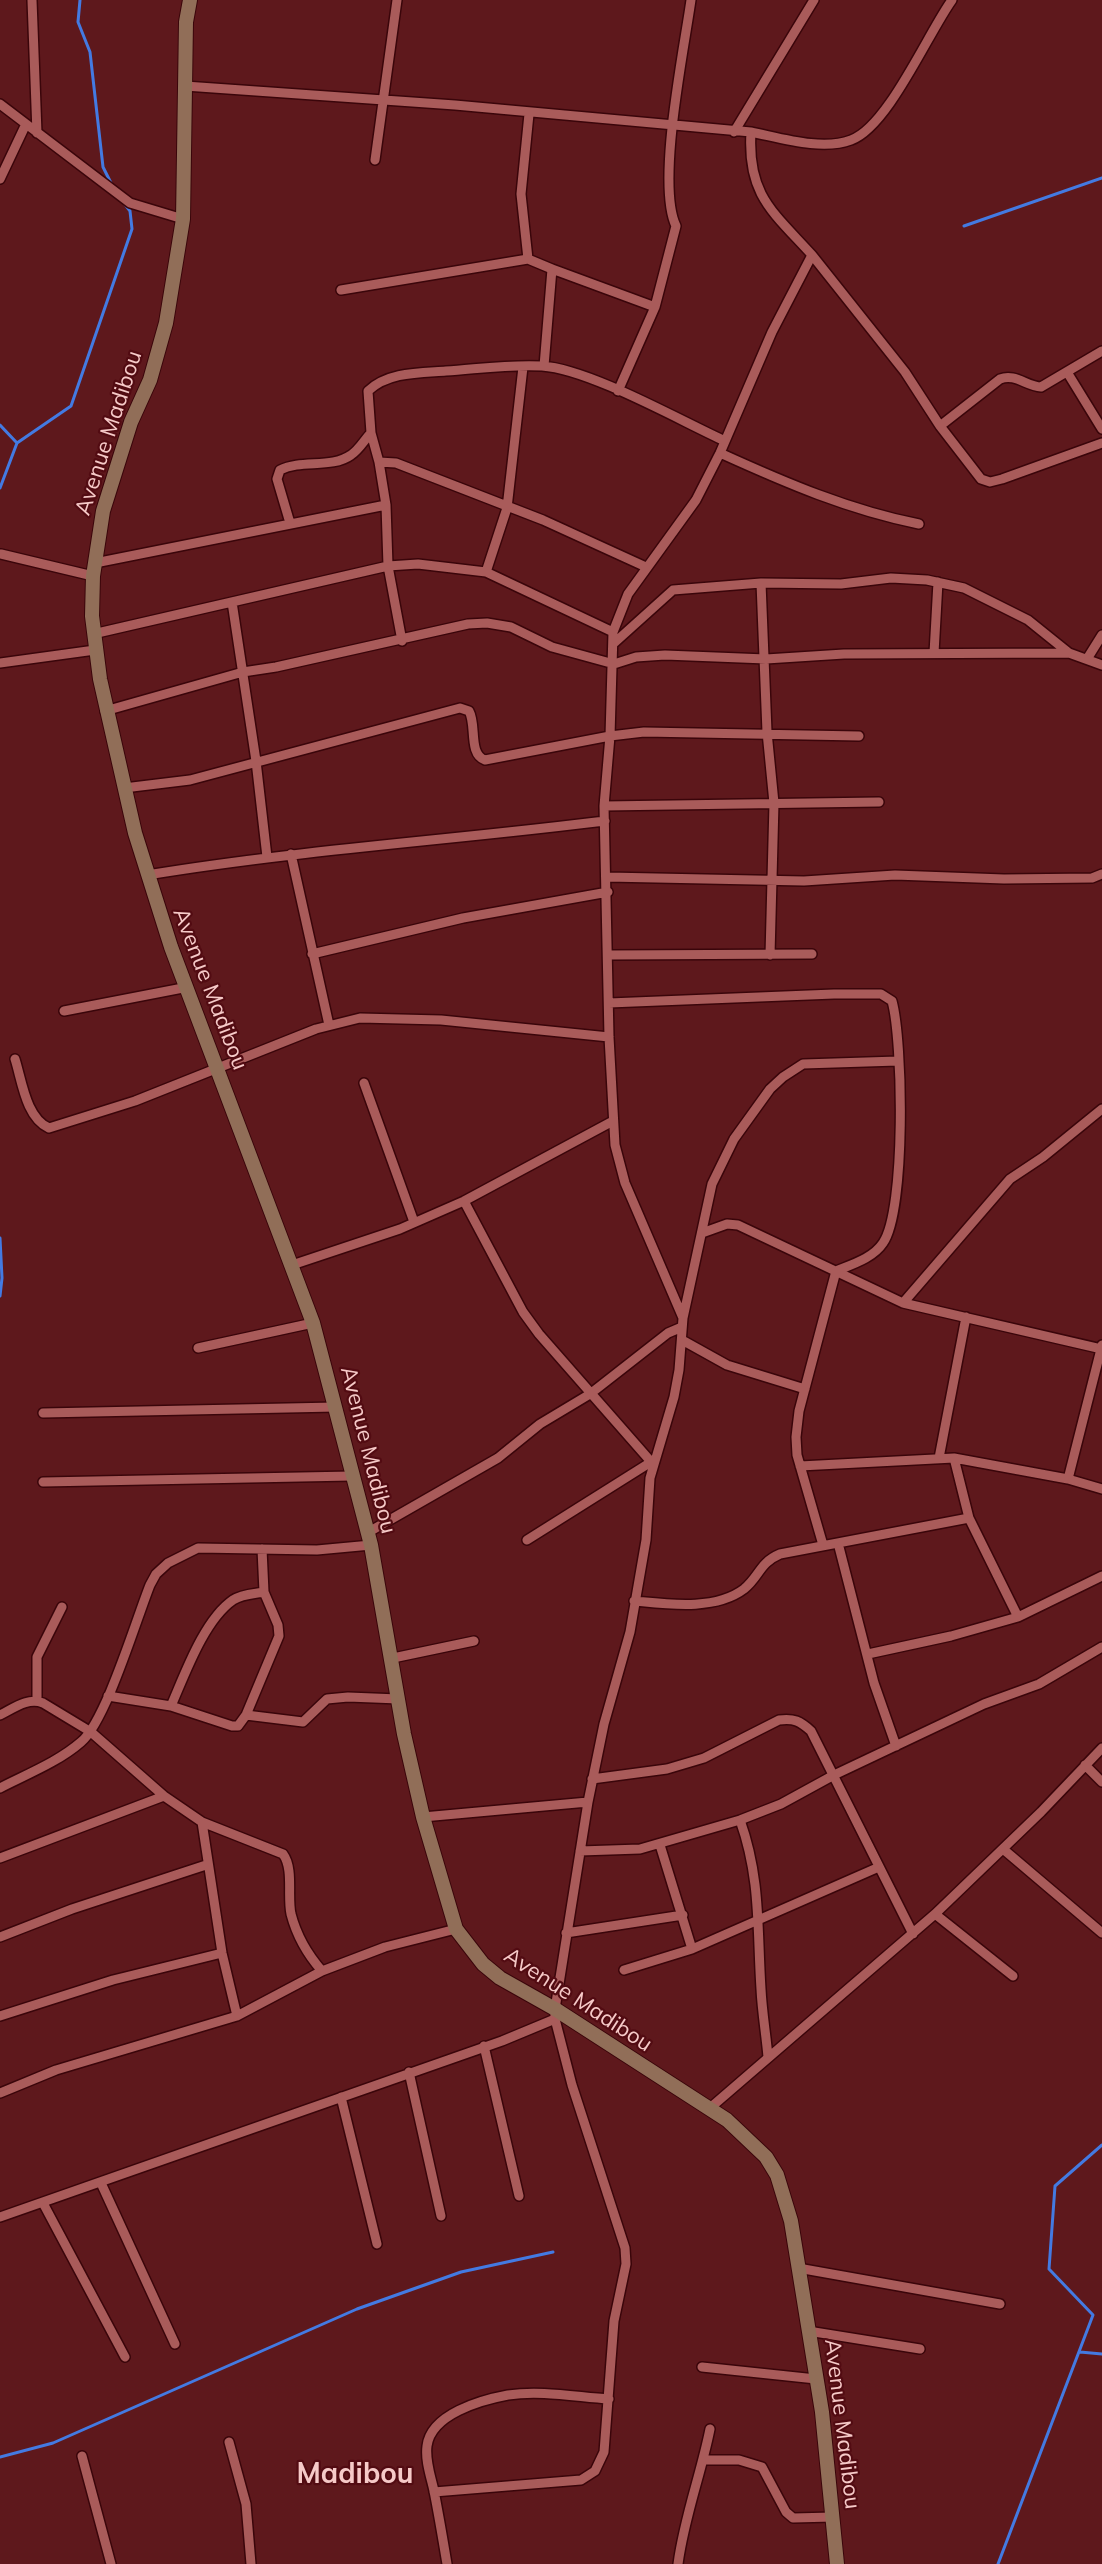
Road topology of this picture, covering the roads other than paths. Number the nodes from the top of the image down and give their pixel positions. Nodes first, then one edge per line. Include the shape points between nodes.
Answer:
1 (32, 0) edge
2 (190, 0) edge
3 (397, 0) edge
4 (691, 0) edge
5 (814, 0) edge
6 (952, 0) edge
7 (185, 86) junction
8 (382, 100) junction
9 (0, 104) edge
10 (530, 114) junction
11 (26, 124) junction
12 (673, 125) junction
13 (734, 132) junction
14 (751, 132) junction
15 (37, 133) junction
16 (375, 160) dead end
17 (0, 179) edge
18 (183, 219) junction
19 (812, 255) junction
20 (528, 259) junction
21 (552, 269) junction
22 (341, 290) dead end
23 (655, 307) junction
24 (1102, 351) edge
25 (544, 366) junction
26 (523, 367) junction
27 (1067, 372) junction
28 (618, 391) junction
29 (940, 426) junction
30 (1102, 429) edge
31 (371, 433) junction
32 (725, 441) junction
33 (1102, 443) edge
34 (720, 453) junction
35 (379, 462) junction
36 (386, 505) junction
37 (507, 507) junction
38 (290, 524) junction
39 (919, 524) dead end
40 (1, 554) edge
41 (388, 566) junction
42 (646, 567) junction
43 (94, 569) junction
44 (486, 572) junction
45 (938, 582) junction
46 (761, 583) junction
47 (232, 602) junction
48 (613, 632) junction
49 (93, 634) junction
50 (1102, 635) edge
51 (402, 640) junction
52 (613, 644) junction
53 (95, 650) junction
54 (934, 653) junction
55 (1069, 653) junction
56 (766, 659) junction
57 (1087, 659) junction
58 (0, 663) edge
59 (614, 664) junction
60 (1102, 665) edge
61 (243, 672) junction
62 (105, 711) junction
63 (767, 732) junction
64 (610, 736) junction
65 (859, 736) dead end
66 (256, 761) junction
67 (124, 788) junction
68 (774, 802) junction
69 (879, 802) dead end
70 (604, 806) junction
71 (605, 821) junction
72 (291, 854) junction
73 (267, 857) junction
74 (1102, 874) edge
75 (147, 875) junction
76 (607, 877) junction
77 (770, 880) junction
78 (608, 892) junction
79 (312, 954) junction
80 (812, 954) dead end
81 (608, 955) junction
82 (770, 956) junction
83 (188, 987) junction
84 (609, 1003) junction
85 (64, 1011) dead end
86 (328, 1025) junction
87 (609, 1037) junction
88 (15, 1059) dead end
89 (898, 1061) junction
90 (218, 1068) junction
91 (364, 1083) dead end
92 (1102, 1108) edge
93 (613, 1121) junction
94 (464, 1202) junction
95 (414, 1222) junction
96 (702, 1233) junction
97 (292, 1265) junction
98 (836, 1270) junction
99 (903, 1303) junction
100 (966, 1317) junction
101 (313, 1323) junction
102 (682, 1323) junction
103 (682, 1340) junction
104 (198, 1348) dead end
105 (1102, 1348) edge
106 (805, 1389) junction
107 (590, 1394) junction
108 (336, 1407) junction
109 (43, 1413) dead end
110 (939, 1458) junction
111 (954, 1458) junction
112 (652, 1463) junction
113 (800, 1466) junction
114 (352, 1476) junction
115 (1068, 1479) junction
116 (43, 1482) dead end
117 (1102, 1489) edge
118 (969, 1518) junction
119 (369, 1539) junction
120 (527, 1540) dead end
121 (838, 1543) junction
122 (823, 1545) junction
123 (262, 1550) junction
124 (1102, 1576) edge
125 (264, 1592) junction
126 (634, 1601) junction
127 (62, 1606) dead end
128 (1018, 1617) junction
129 (474, 1641) dead end
130 (1102, 1647) edge
131 (868, 1654) junction
132 (393, 1658) junction
133 (108, 1695) junction
134 (399, 1699) junction
135 (37, 1701) junction
136 (171, 1706) junction
137 (0, 1715) edge
138 (246, 1716) junction
139 (91, 1732) junction
140 (896, 1746) junction
141 (1102, 1748) edge
142 (1085, 1766) junction
143 (834, 1775) junction
144 (592, 1779) junction
145 (1102, 1782) edge
146 (0, 1788) edge
147 (164, 1796) junction
148 (588, 1802) junction
149 (423, 1817) junction
150 (740, 1820) junction
151 (202, 1822) junction
152 (660, 1845) junction
153 (1003, 1849) junction
154 (580, 1851) junction
155 (0, 1858) edge
156 (206, 1865) junction
157 (879, 1867) junction
158 (935, 1914) junction
159 (683, 1915) junction
160 (758, 1921) junction
161 (456, 1929) junction
162 (566, 1933) junction
163 (1102, 1933) edge
164 (914, 1934) junction
165 (0, 1937) edge
166 (692, 1948) junction
167 (222, 1953) junction
168 (624, 1970) dead end
169 (322, 1971) junction
170 (1013, 1976) dead end
171 (555, 2014) junction
172 (0, 2016) edge
173 (237, 2016) junction
174 (484, 2046) junction
175 (768, 2057) junction
176 (409, 2072) junction
177 (0, 2093) edge
178 (341, 2097) junction
179 (710, 2108) junction
180 (101, 2182) junction
181 (519, 2196) dead end
182 (43, 2203) junction
183 (441, 2216) dead end
184 (0, 2217) edge
185 (377, 2244) dead end
186 (798, 2268) junction
187 (1000, 2304) dead end
188 (808, 2331) junction
189 (175, 2344) dead end
190 (920, 2349) dead end
191 (125, 2357) dead end
192 (702, 2367) dead end
193 (816, 2379) junction
194 (609, 2399) junction
195 (710, 2428) dead end
196 (230, 2442) dead end
197 (82, 2456) dead end
198 (704, 2460) junction
199 (434, 2492) junction
200 (833, 2517) junction
201 (111, 2564) edge
202 (251, 2564) edge
203 (447, 2564) edge
204 (678, 2564) edge
205 (837, 2564) edge

1 - 15 street
2 - 7 street, Avenue Madibou
3 - 8 street
4 - 12 street
5 - 13 street
6 - 14 street via 893,98 875,123 852,140 831,144
7 - 8 street
7 - 18 street, Avenue Madibou
8 - 10 street
8 - 16 street
9 - 11 street
10 - 12 street
10 - 20 street via 521,194
11 - 15 street
11 - 17 street
12 - 13 street
12 - 23 street via 669,193 670,214 676,226
13 - 14 street
14 - 19 street via 750,160 766,205
15 - 18 street via 130,203
18 - 43 street, Avenue Madibou via 166,323 103,511
19 - 29 street via 905,372
19 - 32 street via 767,342
20 - 21 street
20 - 22 street
21 - 23 street
21 - 25 street
23 - 28 street
24 - 27 street
25 - 26 street
25 - 28 street
26 - 31 street via 425,373 378,381 368,391
26 - 37 street
27 - 29 street via 1041,387 1007,376
27 - 30 street
28 - 32 street
29 - 33 street via 981,479 990,482
31 - 35 street
31 - 38 street via 351,455 332,462 292,464 280,470 277,479
32 - 34 street
34 - 39 street via 839,503
34 - 42 street via 696,500
35 - 36 street
35 - 37 street via 396,463
36 - 38 street
36 - 41 street
37 - 42 street
37 - 44 street
38 - 43 street
40 - 43 street
41 - 44 street via 418,564
41 - 47 street
41 - 51 street
42 - 48 street via 628,594
43 - 49 street, Avenue Madibou
44 - 48 street
45 - 46 street via 891,578 841,584
45 - 54 street
45 - 55 street via 964,588 997,603 1028,620
46 - 52 street via 673,590
46 - 56 street
47 - 49 street
47 - 61 street
48 - 52 street
49 - 53 street, Avenue Madibou
50 - 57 street
51 - 59 street via 487,623 511,627 552,647
51 - 61 street
52 - 59 street
53 - 58 street
53 - 62 street, Avenue Madibou
54 - 55 street
54 - 56 street
55 - 57 street
56 - 59 street via 665,655 636,657
56 - 63 street
57 - 60 street
59 - 64 street
61 - 62 street
61 - 66 street
62 - 67 street, Avenue Madibou
63 - 64 street via 644,732
63 - 65 street
63 - 68 street
64 - 66 street via 485,760 476,752 469,711 459,708
64 - 70 street
66 - 67 street via 190,780
66 - 73 street
67 - 75 street, Avenue Madibou
68 - 69 street
68 - 70 street
68 - 77 street
70 - 71 street
71 - 72 street
71 - 76 street
72 - 73 street
72 - 79 street
73 - 75 street
74 - 77 street via 1092,878 895,875
75 - 83 street, Avenue Madibou
76 - 77 street
76 - 78 street
77 - 82 street
78 - 79 street via 441,922
78 - 81 street
79 - 86 street
80 - 82 street
81 - 82 street
81 - 84 street
83 - 85 street
83 - 90 street, Avenue Madibou
84 - 87 street
84 - 89 street via 881,994 892,1001
86 - 87 street via 391,1017
86 - 90 street
87 - 93 street
88 - 90 street via 32,1112 49,1128
89 - 96 street via 803,1064 783,1077 746,1119 721,1163 712,1184
89 - 98 street via 898,1172 888,1232 873,1254
90 - 97 street, Avenue Madibou
91 - 95 street
92 - 99 street via 1010,1179
93 - 94 street
93 - 102 street via 625,1183
94 - 95 street
94 - 107 street via 523,1312
95 - 97 street
96 - 98 street via 727,1224 738,1225
96 - 102 street
97 - 101 street, Avenue Madibou
98 - 99 street
98 - 106 street
99 - 100 street
100 - 105 street
100 - 110 street
101 - 104 street
101 - 108 street, Avenue Madibou
102 - 103 street
102 - 107 street
103 - 106 street via 727,1365
103 - 112 street via 674,1397
105 - 115 street
106 - 113 street via 796,1437
107 - 112 street
107 - 119 street via 540,1424 498,1458
108 - 109 street
108 - 114 street, Avenue Madibou
110 - 111 street
110 - 113 street
111 - 115 street
111 - 118 street
112 - 120 street
112 - 126 street via 646,1540
113 - 122 street
114 - 116 street
114 - 119 street, Avenue Madibou
115 - 117 street
118 - 121 street
118 - 128 street
119 - 123 street via 317,1550
119 - 132 street, Avenue Madibou
121 - 122 street
121 - 131 street
122 - 126 street via 769,1559 735,1595 695,1604
123 - 125 street
123 - 133 street via 198,1548 176,1558 156,1574
124 - 128 street
125 - 136 street via 245,1594 223,1609 194,1655
125 - 138 street via 279,1636
126 - 144 street via 625,1656
127 - 135 street via 37,1657
128 - 131 street
129 - 132 street
130 - 140 street via 1039,1684 984,1704
131 - 140 street
132 - 134 street, Avenue Madibou
133 - 136 street
133 - 139 street
134 - 138 street via 327,1699 303,1722
134 - 149 street, Avenue Madibou
135 - 137 street via 25,1702
135 - 139 street
136 - 138 street via 232,1726 238,1726
139 - 146 street via 53,1761
139 - 147 street
140 - 143 street
141 - 142 street
142 - 145 street
142 - 153 street
143 - 144 street via 811,1731 793,1718 779,1720 704,1758 667,1769
143 - 150 street via 781,1804
143 - 157 street
144 - 148 street
147 - 151 street
147 - 155 street
148 - 149 street
148 - 154 street
149 - 161 street, Avenue Madibou
150 - 152 street
150 - 160 street via 754,1865
151 - 156 street
151 - 169 street via 283,1854 288,1864 291,1914 304,1950
152 - 154 street
152 - 159 street
153 - 158 street
153 - 163 street
154 - 162 street
156 - 165 street
156 - 167 street
157 - 160 street
157 - 164 street
158 - 164 street
158 - 170 street
159 - 162 street
159 - 166 street
160 - 166 street
160 - 175 street
161 - 169 street via 385,1947
161 - 171 street, Avenue Madibou via 483,1964
162 - 171 street
164 - 175 street
166 - 168 street
167 - 172 street via 112,1980
167 - 173 street
169 - 173 street
171 - 174 street
171 - 179 street, Avenue Madibou
171 - 194 street via 578,2105 625,2248 626,2264 614,2321
173 - 177 street via 87,2060
174 - 176 street
174 - 181 street
175 - 179 street
176 - 178 street
176 - 183 street
178 - 180 street
178 - 185 street
179 - 186 street, Avenue Madibou via 749,2139 777,2175 787,2205
180 - 182 street
180 - 189 street
182 - 184 street
182 - 191 street
186 - 187 street
186 - 188 street, Avenue Madibou
188 - 190 street
188 - 193 street, Avenue Madibou
192 - 193 street
193 - 200 street, Avenue Madibou
194 - 199 street via 601,2464 589,2476 581,2480
194 - 199 street via 508,2395 444,2419 430,2434 427,2444
195 - 198 street
196 - 202 street via 246,2504
197 - 201 street
198 - 200 street via 756,2464 767,2472 789,2515 799,2519
198 - 204 street
199 - 203 street
200 - 205 street, Avenue Madibou

